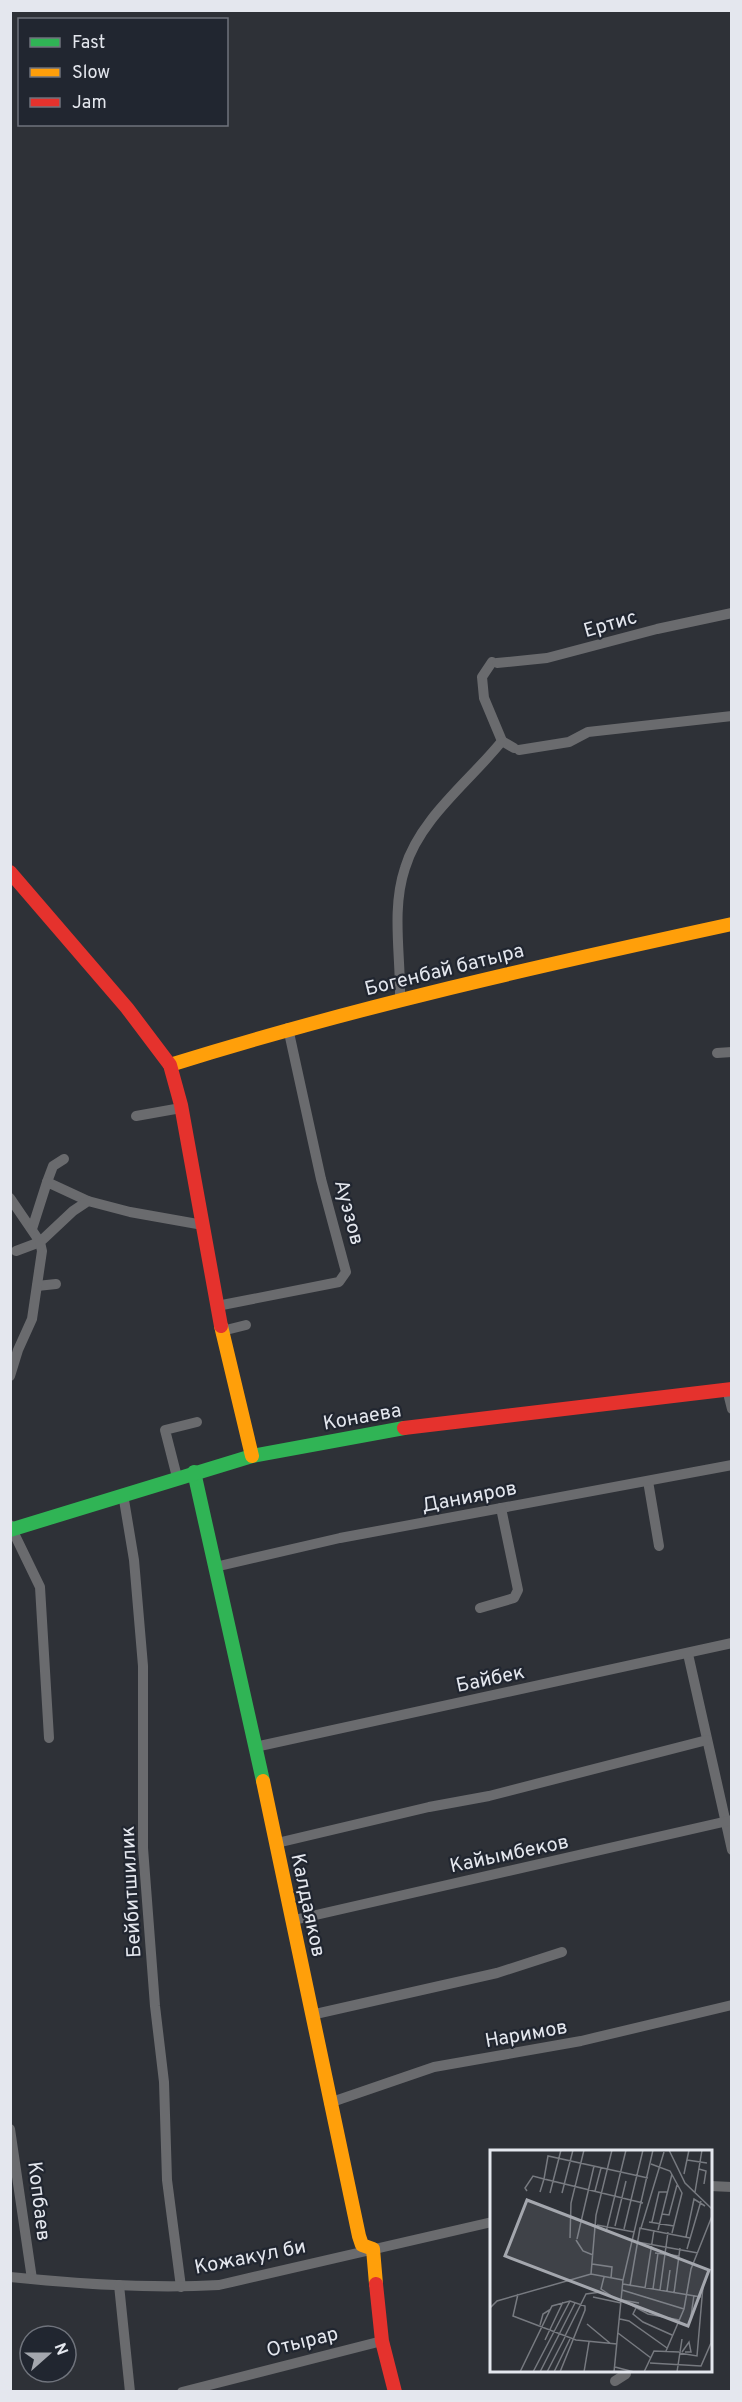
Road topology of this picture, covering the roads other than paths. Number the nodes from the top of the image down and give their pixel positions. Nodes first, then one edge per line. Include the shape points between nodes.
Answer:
1 (732, 613) edge
2 (732, 716) edge
3 (502, 741) junction
4 (10, 872) edge
5 (732, 924) edge
6 (400, 1000) junction
7 (288, 1028) junction
8 (732, 1052) edge
9 (717, 1053) dead end
10 (170, 1065) junction
11 (181, 1108) junction
12 (136, 1116) dead end
13 (64, 1159) dead end
14 (47, 1182) junction
15 (10, 1198) edge
16 (88, 1201) junction
17 (203, 1225) junction
18 (32, 1229) junction
19 (40, 1242) junction
20 (16, 1251) dead end
21 (56, 1284) dead end
22 (37, 1286) junction
23 (217, 1306) junction
24 (246, 1325) dead end
25 (222, 1330) junction
26 (10, 1376) edge
27 (729, 1389) edge
28 (732, 1409) edge
29 (197, 1422) dead end
30 (252, 1456) junction
31 (732, 1465) edge
32 (194, 1472) junction
33 (177, 1477) junction
34 (648, 1480) junction
35 (123, 1494) junction
36 (501, 1508) junction
37 (10, 1525) edge
38 (11, 1530) edge
39 (10, 1537) edge
40 (658, 1546) dead end
41 (214, 1567) junction
42 (480, 1608) dead end
43 (732, 1643) edge
44 (688, 1654) junction
45 (49, 1738) dead end
46 (707, 1740) junction
47 (255, 1748) junction
48 (728, 1821) edge
49 (276, 1843) junction
50 (732, 1850) edge
51 (294, 1920) junction
52 (562, 1952) dead end
53 (732, 2005) edge
54 (311, 2015) junction
55 (329, 2103) junction
56 (10, 2129) edge
57 (712, 2186) edge
58 (732, 2187) edge
59 (490, 2222) edge
60 (373, 2249) junction
61 (10, 2277) edge
62 (32, 2279) junction
63 (119, 2285) junction
64 (181, 2287) junction
65 (382, 2342) junction
66 (626, 2372) edge
67 (615, 2381) dead end
68 (130, 2391) edge
69 (182, 2391) edge
70 (395, 2391) edge

1 - 3 street, Ертис via 547,658 495,662 482,677 484,698
2 - 3 street via 588,732 569,742 516,749
3 - 6 street via 421,834 405,868 397,929
4 - 10 street via 128,1008
5 - 6 street, Богенбай батыра via 491,976
6 - 7 street, Богенбай батыра
7 - 10 street, Богенбай батыра
7 - 23 street, Ауэзов via 346,1272 339,1282
8 - 9 street
10 - 11 street
11 - 12 street
11 - 17 street
13 - 14 street via 53,1166
14 - 16 street
14 - 18 street
15 - 18 street
16 - 17 street
16 - 19 street
17 - 23 street
18 - 19 street
19 - 20 street
19 - 22 street
21 - 22 street
22 - 26 street via 32,1319
23 - 25 street
24 - 25 street
25 - 30 street
27 - 28 street
27 - 30 street, Конаева via 425,1424
29 - 33 street via 165,1430
30 - 32 street, Конаева
31 - 34 street, Данияров
32 - 33 street, Конаева
32 - 41 street, Калдаяков
33 - 35 street, Конаева
34 - 36 street, Данияров
34 - 40 street
35 - 38 street, Конаева
35 - 64 street, Бейбитшилик via 134,1560 143,1666 143,1848 164,2082 167,2180
36 - 41 street, Данияров via 340,1538
36 - 42 street via 518,1590 514,1598
37 - 38 street
38 - 39 street
38 - 45 street via 40,1587
41 - 47 street, Калдаяков
43 - 44 street, Байбек
44 - 46 street
44 - 47 street, Байбек
46 - 48 street
46 - 49 street via 489,1796 429,1806
47 - 49 street, Калдаяков
48 - 50 street
48 - 51 street, Кайымбеков
49 - 51 street, Калдаяков
51 - 54 street, Калдаяков
52 - 54 street via 497,1973
53 - 55 street, Наримов via 581,2041 434,2067
54 - 55 street, Калдаяков
55 - 60 street, Калдаяков via 359,2236 362,2245
56 - 62 street, Копбаев
57 - 58 street
59 - 60 street, Кожакул би
60 - 64 street, Кожакул би via 219,2285
60 - 65 street
61 - 62 street, Кожакул би
62 - 63 street, Кожакул би
63 - 64 street, Кожакул би
63 - 68 street
65 - 69 street, Отырар
65 - 70 street
66 - 67 street

